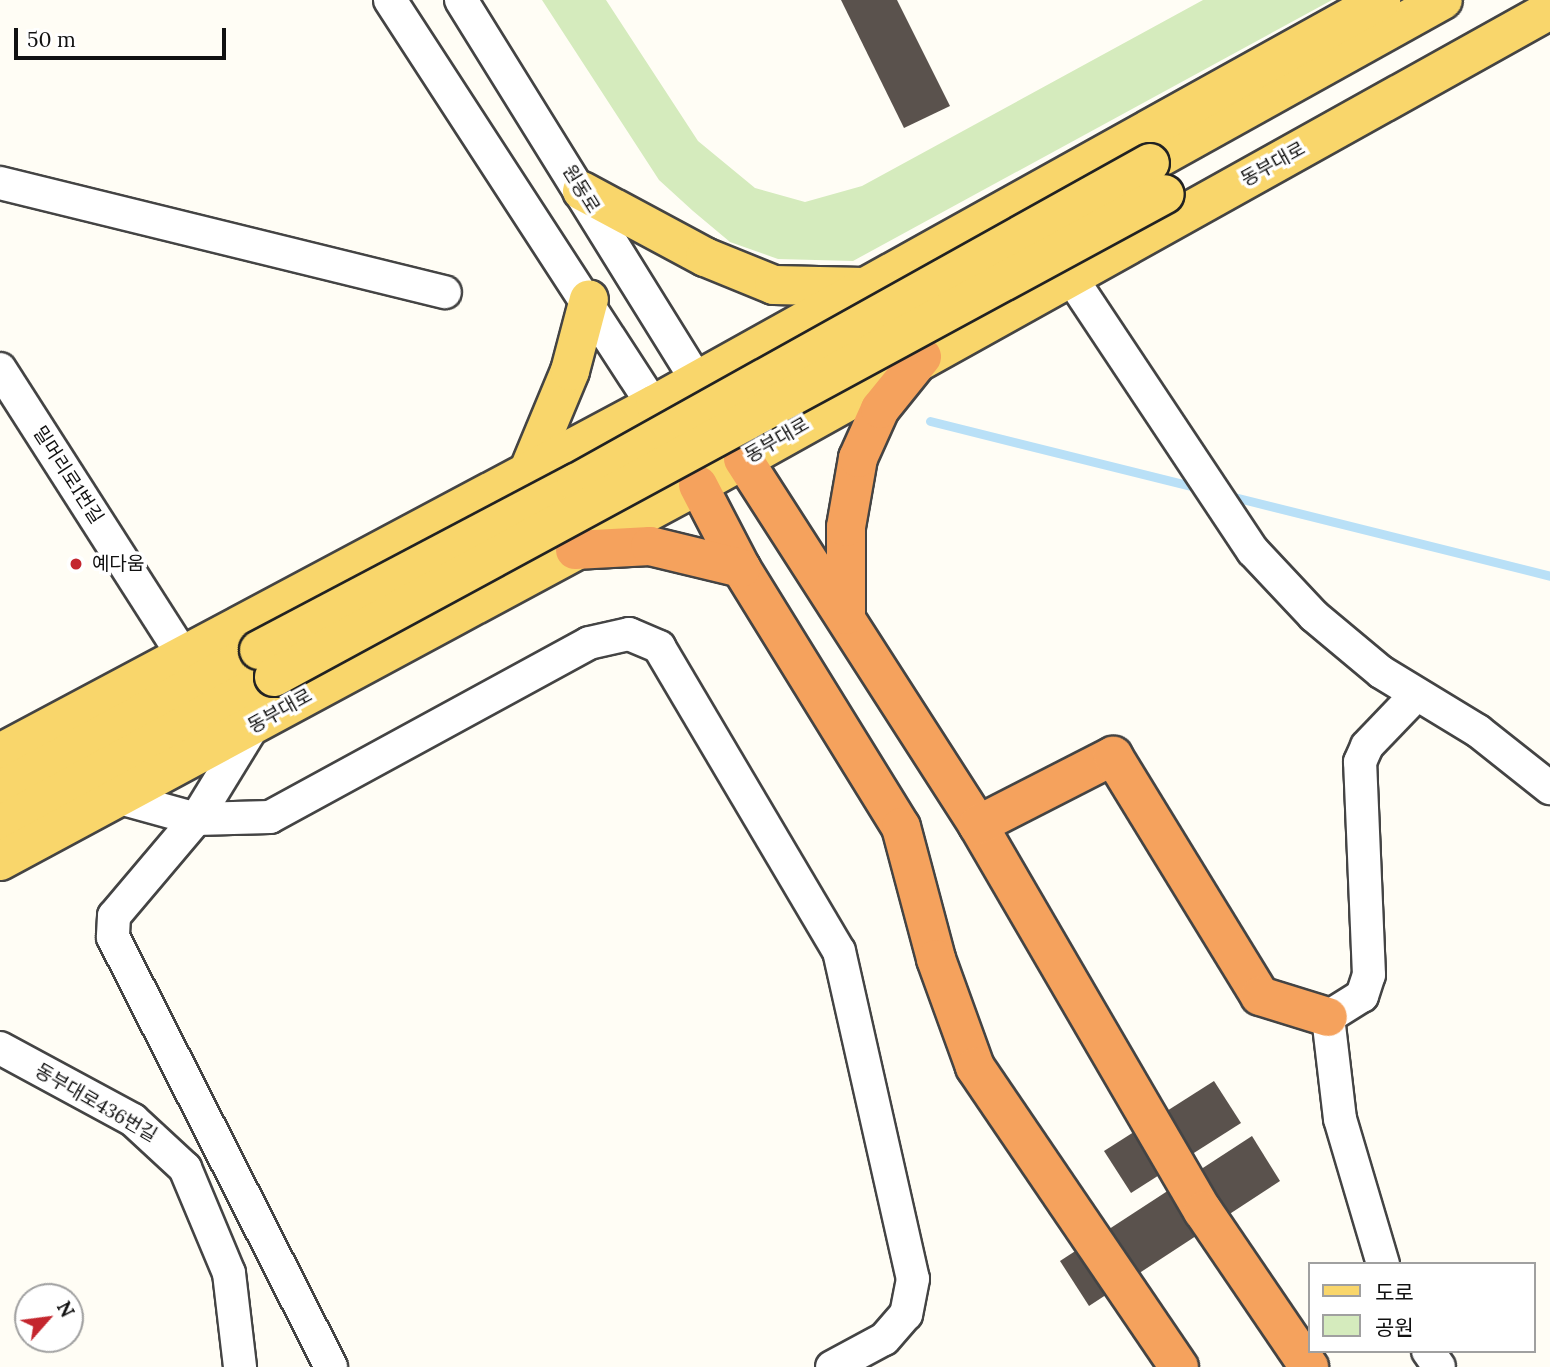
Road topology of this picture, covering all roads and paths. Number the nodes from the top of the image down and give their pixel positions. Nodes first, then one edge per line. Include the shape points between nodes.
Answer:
1 (390, 0) edge
2 (461, 0) edge
3 (1381, 0) edge
4 (1443, 0) edge
5 (1514, 0) edge
6 (1550, 10) edge
7 (1157, 178) junction
8 (0, 183) edge
9 (582, 191) junction
10 (1070, 276) junction
11 (866, 287) junction
12 (444, 292) dead end
13 (589, 299) junction
14 (922, 357) junction
15 (697, 380) junction
16 (4, 383) edge
17 (655, 404) junction
18 (743, 459) junction
19 (528, 472) junction
20 (698, 485) junction
21 (575, 550) junction
22 (741, 568) junction
23 (846, 615) junction
24 (181, 652) junction
25 (267, 663) junction
26 (1415, 696) junction
27 (253, 726) junction
28 (0, 753) edge
29 (1550, 788) edge
30 (0, 790) edge
31 (120, 798) junction
32 (196, 820) junction
33 (0, 825) edge
34 (978, 825) junction
35 (0, 861) edge
36 (1328, 1017) junction
37 (0, 1048) edge
38 (1382, 1262) edge
39 (240, 1367) edge
40 (331, 1367) edge
41 (832, 1367) edge
42 (1179, 1367) edge
43 (1309, 1367) edge

1 - 13 street
2 - 9 street, 원동로
3 - 11 main road
4 - 7 main road, 동부대로
5 - 7 main road, 동부대로
6 - 10 main road, 동부대로
7 - 25 main road, 동부대로, bridge via 576,483
8 - 12 street
9 - 11 main road via 705,257 774,285
9 - 15 street, 원동로
10 - 14 main road, 동부대로
10 - 26 street via 1253,551 1314,616
11 - 15 main road
13 - 17 street
13 - 19 main road via 569,371
14 - 18 main road, 동부대로
14 - 23 highway via 880,409 858,458 846,527
15 - 17 main road
15 - 18 street, 원동로
16 - 24 street, 밀머리로1번길
17 - 19 main road
17 - 20 street
18 - 20 main road, 동부대로
18 - 23 highway
19 - 24 main road
20 - 21 main road, 동부대로
20 - 22 highway
21 - 22 highway via 650,547
21 - 27 main road, 동부대로
22 - 42 highway via 901,827 936,959 975,1067
23 - 34 highway
24 - 28 main road
25 - 30 main road, 동부대로
25 - 33 main road, 동부대로
26 - 29 street via 1478,731
26 - 36 street via 1367,746 1360,762 1369,975 1362,996
27 - 31 main road, 동부대로
27 - 32 street
31 - 32 street
31 - 35 main road, 동부대로
32 - 40 street via 114,916 113,937
32 - 41 street via 270,817 589,643 629,634 659,647 839,951 913,1279 906,1314 884,1339
34 - 36 highway via 1113,756 1260,996
34 - 43 highway via 1203,1211
36 - 38 street via 1340,1119
37 - 39 street, 동부대로436번길 via 133,1120 185,1168 229,1273

